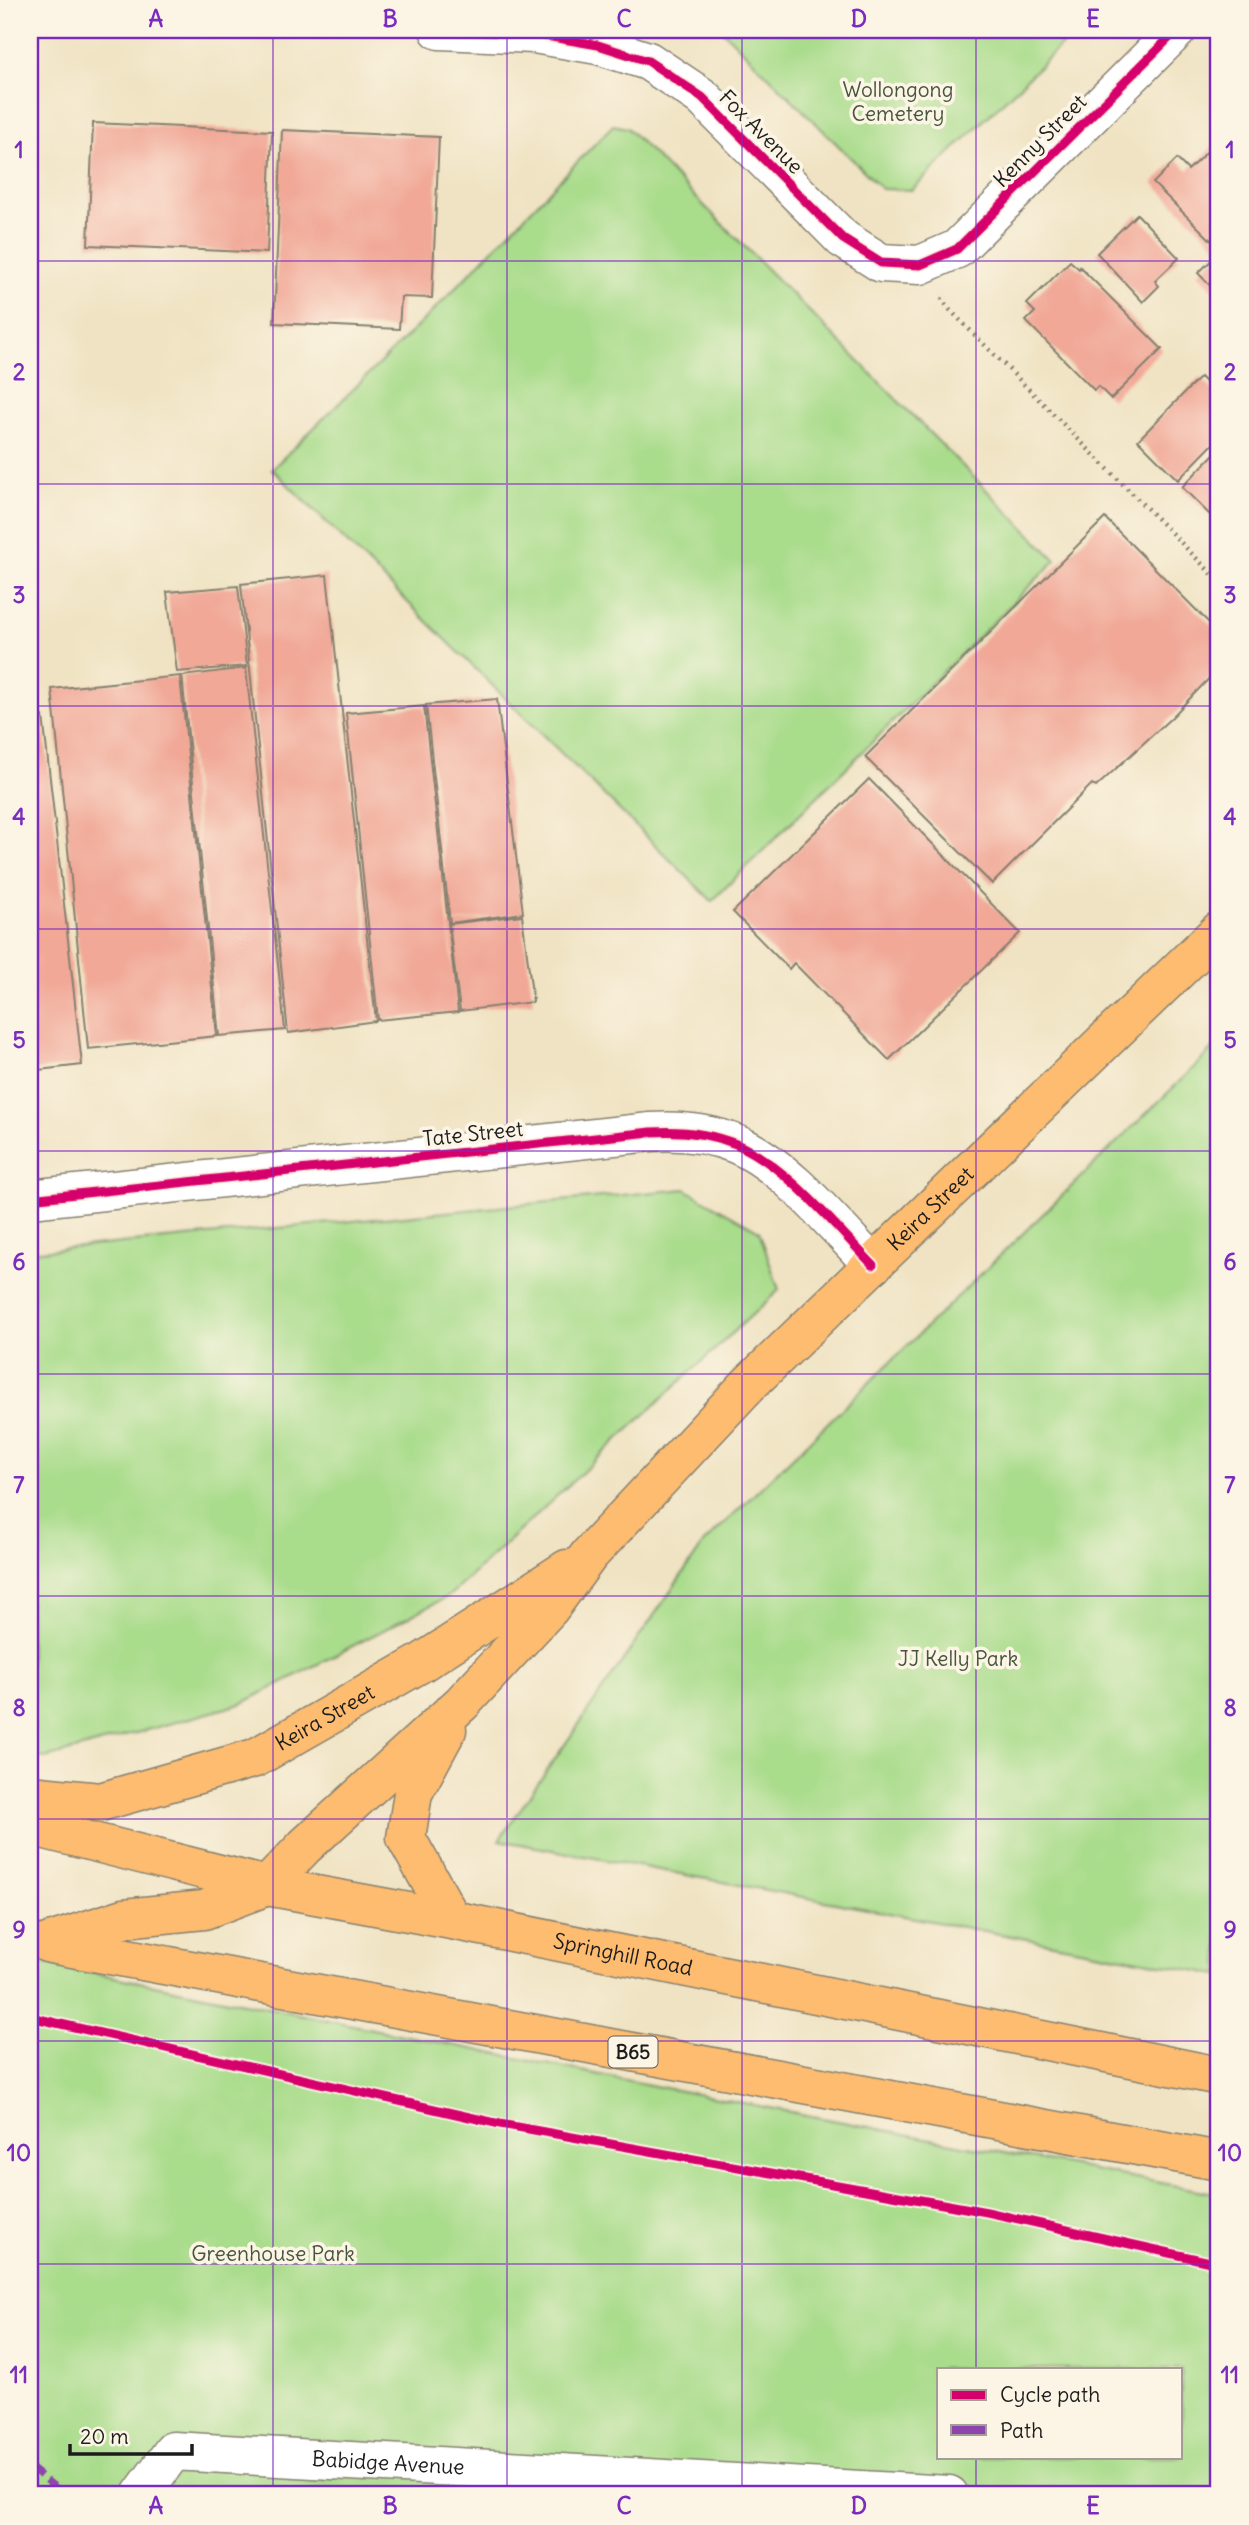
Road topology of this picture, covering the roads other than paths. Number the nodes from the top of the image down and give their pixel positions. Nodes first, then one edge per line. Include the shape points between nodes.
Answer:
1 (439, 30) edge
2 (1177, 30) edge
3 (534, 32) edge
4 (919, 265) joint
5 (1219, 931) edge
6 (30, 1199) edge
7 (873, 1265) junction
8 (589, 1555) junction
9 (462, 1703) junction
10 (30, 1796) edge
11 (30, 1826) edge
12 (267, 1886) junction
13 (452, 1920) junction
14 (38, 1941) edge
15 (1219, 2076) edge
16 (1219, 2161) edge
17 (141, 2495) edge
18 (949, 2495) edge

1 - 3 street, Fox Avenue
2 - 4 street, Kenny Street via 957,249
3 - 4 street, Fox Avenue via 648,61 702,97 843,239 881,263
5 - 7 main road, Keira Street
6 - 7 street, Tate Street via 651,1132 701,1134 737,1144 771,1166 801,1190
7 - 8 main road, Keira Street via 748,1385
8 - 9 main road, Keira Street via 550,1608
8 - 10 main road, Keira Street via 421,1663 255,1758 100,1802
9 - 12 main road, Keira Street
9 - 13 main road, Keira Street via 413,1793 406,1838
11 - 12 main road, Springhill Road
12 - 13 main road, Springhill Road
12 - 14 main road via 204,1910 124,1918
13 - 15 main road, Springhill Road
14 - 16 main road, B65
17 - 18 street, Babidge Avenue via 173,2451

